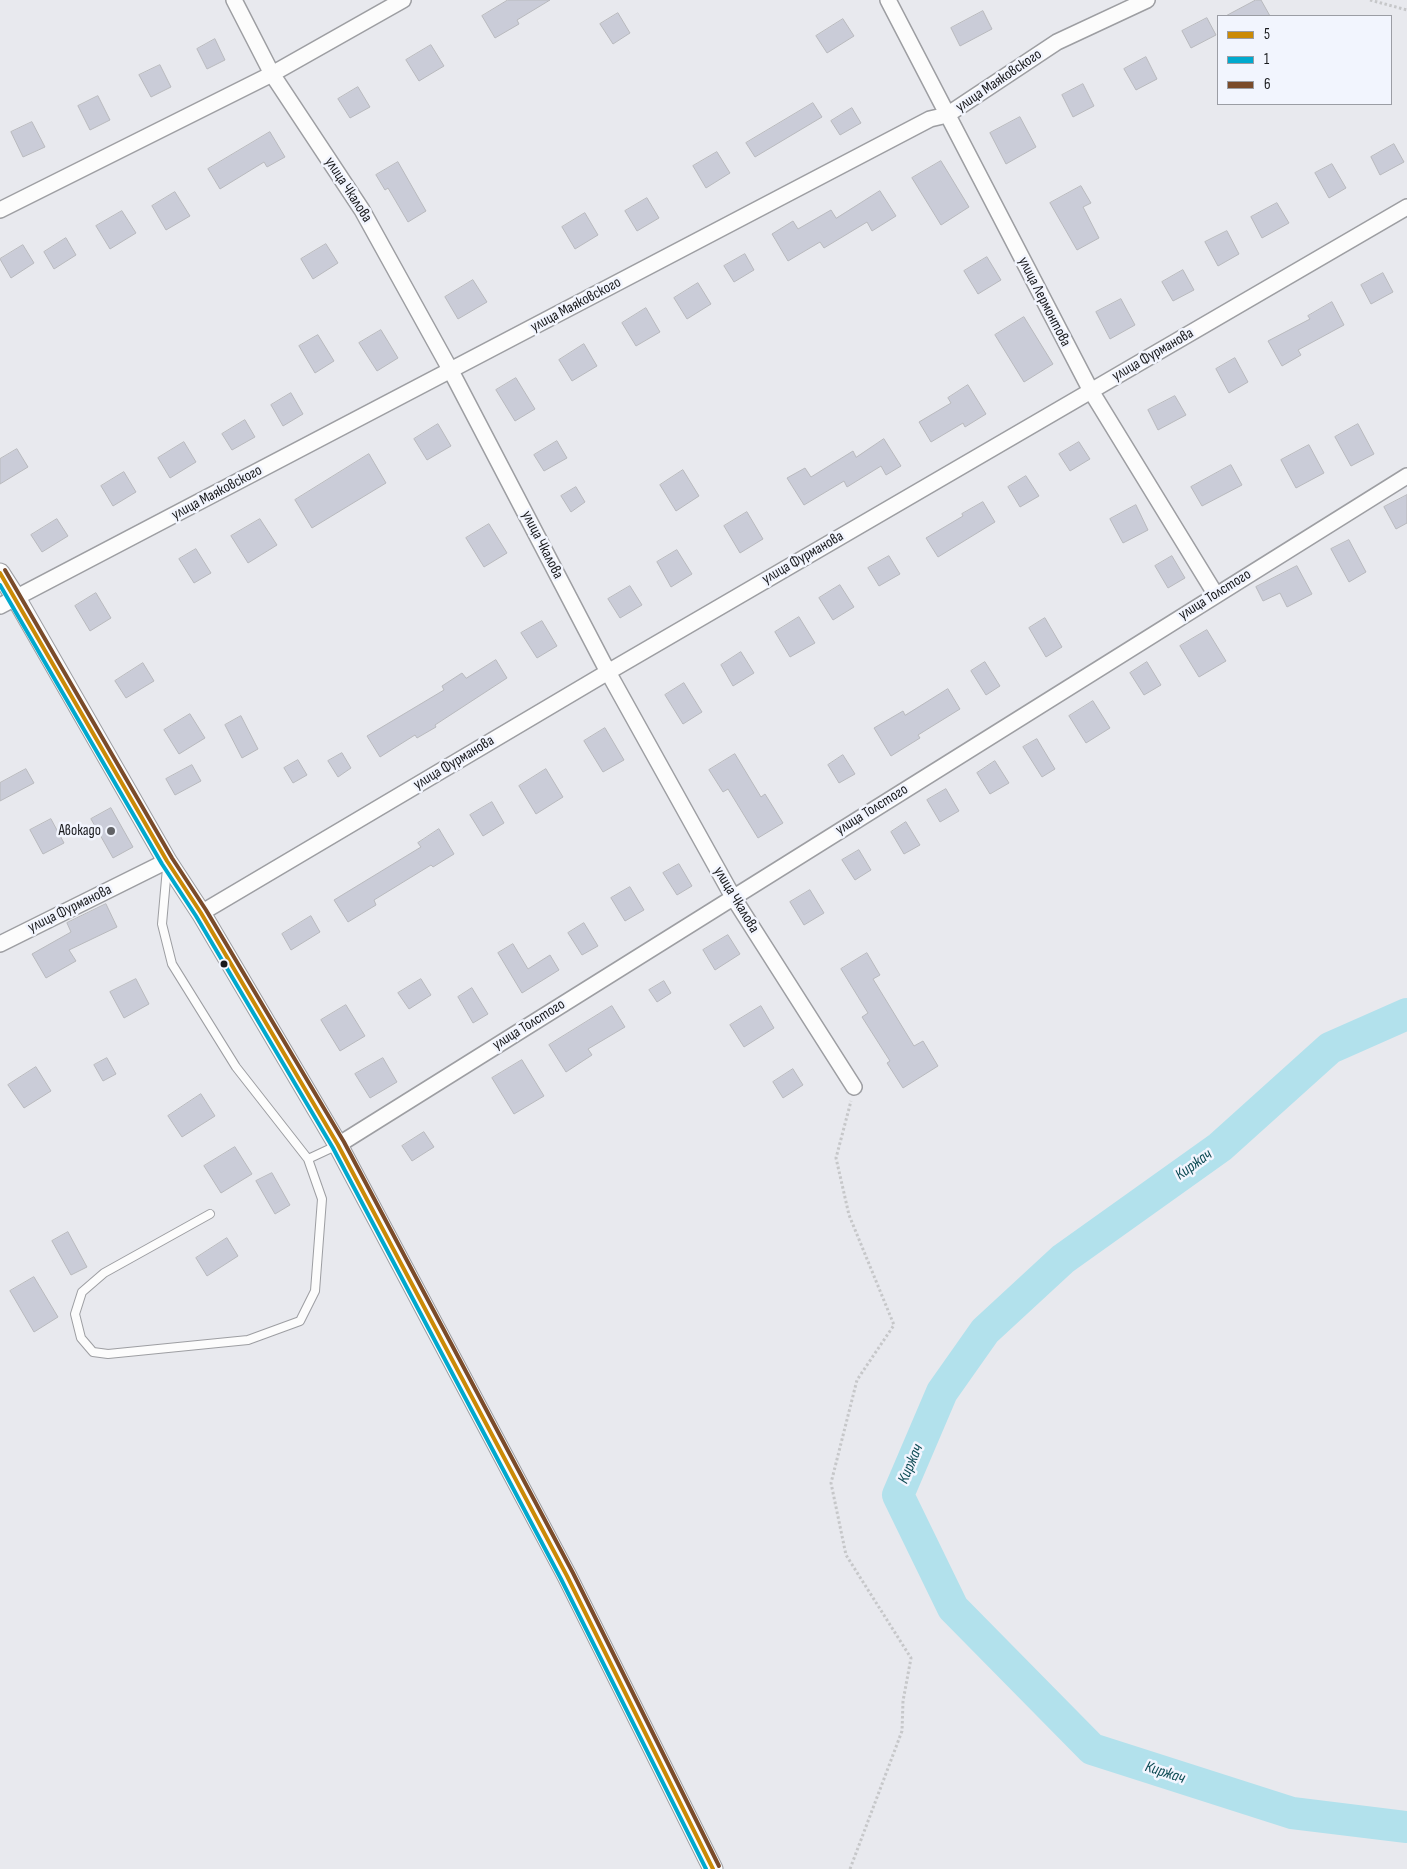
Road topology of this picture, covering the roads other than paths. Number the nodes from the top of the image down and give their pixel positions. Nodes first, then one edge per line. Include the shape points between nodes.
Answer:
1 (234, 0) edge
2 (402, 0) edge
3 (888, 0) edge
4 (1148, 0) edge
5 (272, 74) junction
6 (948, 115) junction
7 (1407, 207) edge
8 (0, 210) edge
9 (451, 371) junction
10 (1091, 391) junction
11 (1407, 476) edge
12 (0, 573) edge
13 (1216, 595) junction
14 (8, 602) edge
15 (608, 672) junction
16 (168, 861) junction
17 (733, 897) junction
18 (201, 913) junction
19 (0, 944) edge
20 (854, 1087) road end
21 (338, 1145) junction
22 (308, 1159) junction
23 (210, 1214) dead end
24 (713, 1869) edge

1 - 5 street, улица Чкалова
2 - 5 street
3 - 6 street, улица Лермонтова
4 - 6 street, улица Маяковского via 1057,42
5 - 8 street
5 - 9 street, улица Чкалова via 362,210
6 - 9 street, улица Маяковского via 930,119
6 - 10 street, улица Лермонтова
7 - 10 street, улица Фурманова
9 - 14 street, улица Маяковского
9 - 15 street, улица Чкалова
10 - 13 street, улица Лермонтова
10 - 15 street, улица Фурманова
11 - 13 street, улица Толстого
12 - 14 street
13 - 17 street, улица Толстого
14 - 16 street
15 - 17 street, улица Чкалова
15 - 18 street, улица Фурманова
16 - 18 street
16 - 19 street, улица Фурманова
16 - 22 lane via 162,924 172,964 236,1067
17 - 20 street, улица Чкалова
17 - 21 street, улица Толстого
18 - 21 street
21 - 22 lane
21 - 24 street via 567,1576
22 - 23 lane via 322,1199 315,1290 300,1321 248,1340 108,1354 93,1352 81,1338 75,1314 82,1292 104,1273

